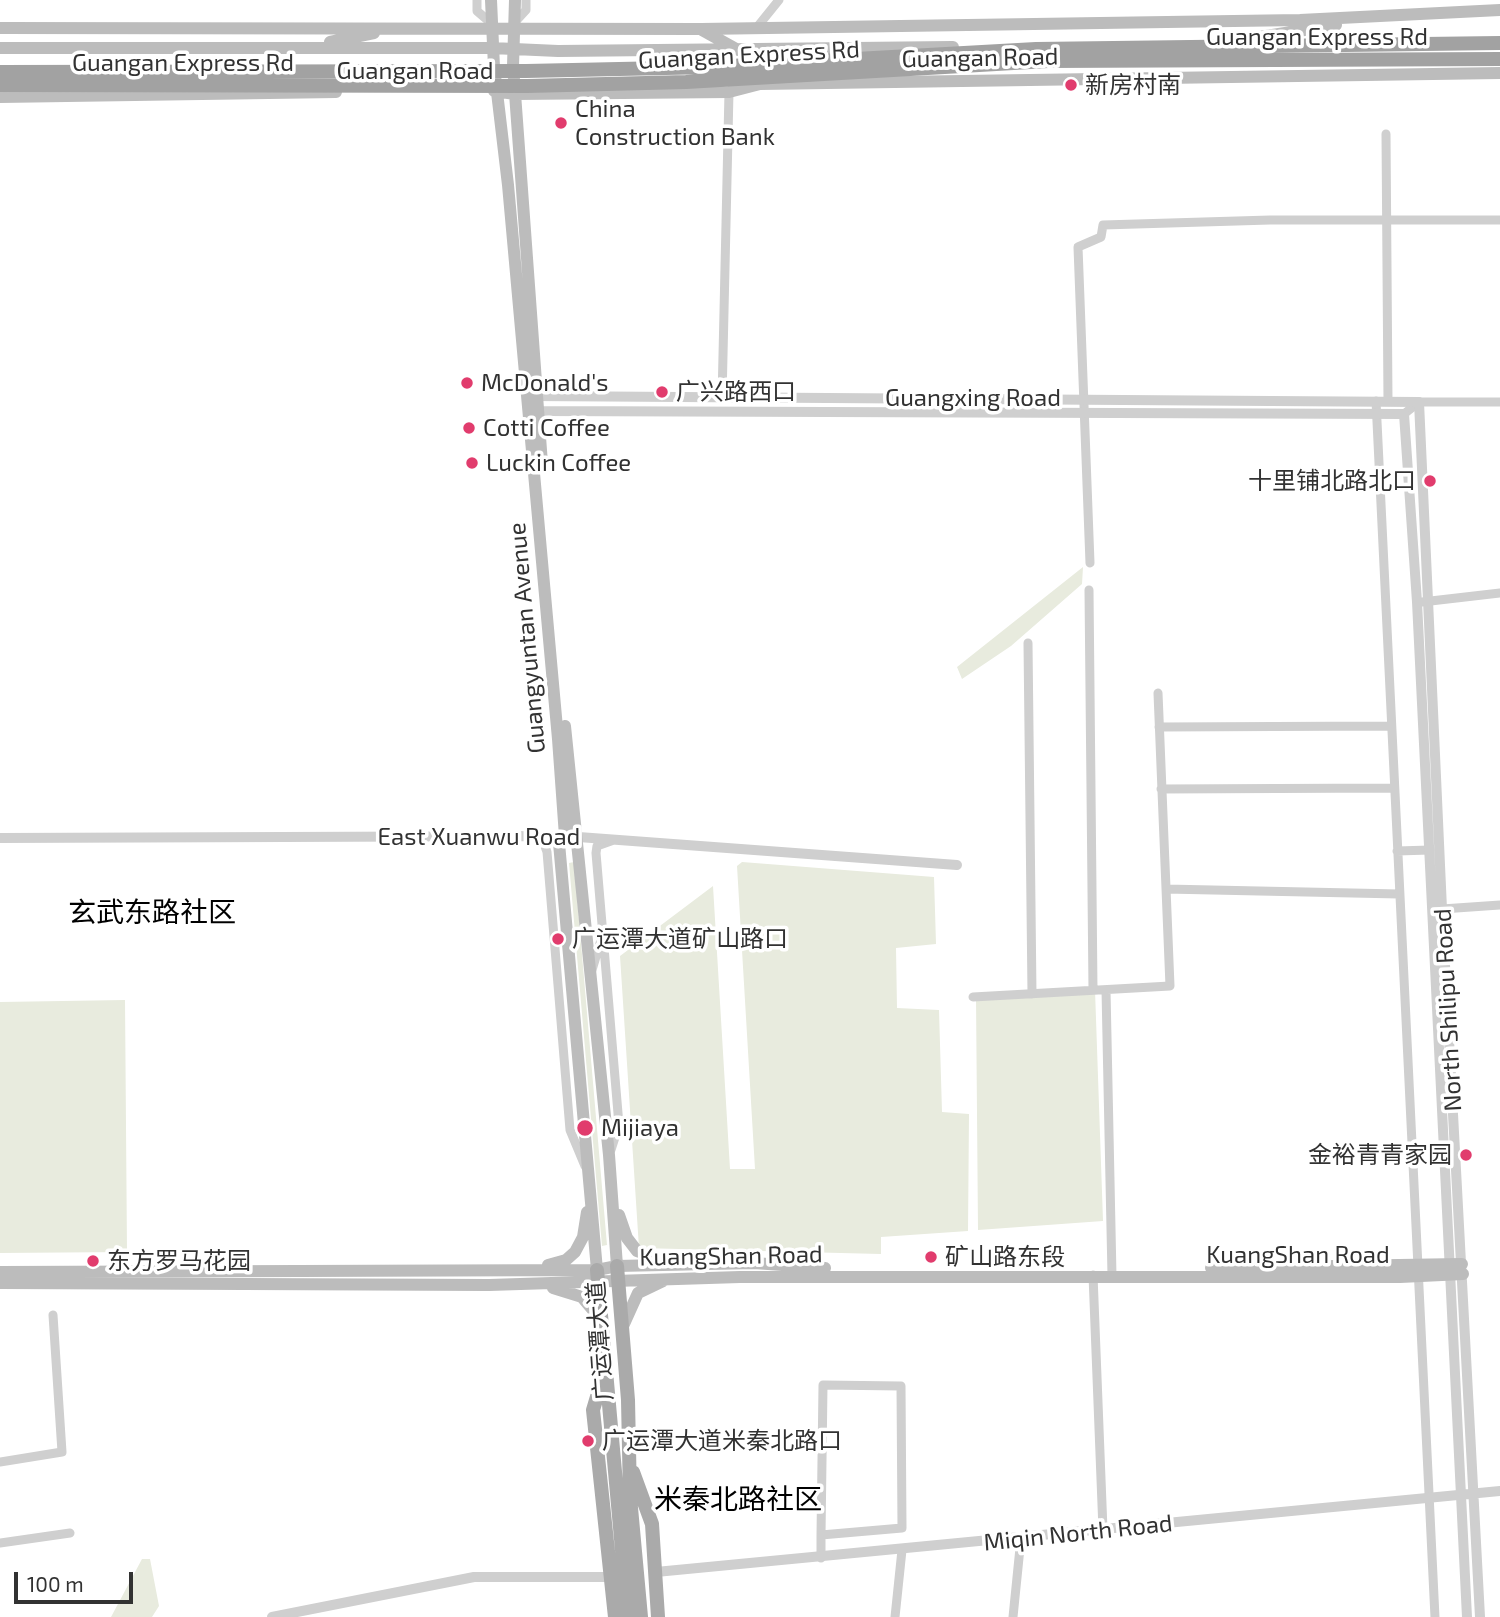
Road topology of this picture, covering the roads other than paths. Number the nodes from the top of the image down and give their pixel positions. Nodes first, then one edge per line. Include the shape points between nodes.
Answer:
1 (477, 0) edge
2 (491, 0) edge
3 (515, 0) edge
4 (526, 0) edge
5 (779, 0) edge
6 (1500, 10) edge
7 (1385, 16) junction
8 (491, 25) junction
9 (514, 26) junction
10 (758, 26) junction
11 (398, 27) junction
12 (0, 28) edge
13 (701, 29) junction
14 (1500, 43) edge
15 (0, 48) edge
16 (305, 48) junction
17 (492, 48) junction
18 (515, 49) junction
19 (738, 51) junction
20 (1111, 57) junction
21 (1500, 59) edge
22 (494, 66) junction
23 (513, 66) junction
24 (0, 73) edge
25 (1500, 73) edge
26 (1324, 75) junction
27 (1145, 77) junction
28 (0, 85) edge
29 (499, 91) junction
30 (729, 92) junction
31 (515, 94) junction
32 (0, 97) edge
33 (1386, 134) dead end
34 (1386, 220) junction
35 (1500, 220) edge
36 (1083, 398) junction
37 (722, 399) junction
38 (532, 402) junction
39 (1419, 402) junction
40 (1500, 402) edge
41 (1380, 405) junction
42 (1082, 412) junction
43 (1404, 414) junction
44 (1090, 563) dead end
45 (1089, 590) dead end
46 (1500, 593) edge
47 (1423, 602) junction
48 (1028, 643) dead end
49 (1158, 693) dead end
50 (1390, 726) junction
51 (1159, 727) junction
52 (1393, 788) junction
53 (1161, 789) junction
54 (530, 836) junction
55 (572, 836) junction
56 (0, 838) edge
57 (622, 840) junction
58 (1430, 850) junction
59 (1397, 851) junction
60 (957, 865) dead end
61 (1166, 889) junction
62 (1399, 894) junction
63 (1500, 905) edge
64 (1442, 909) junction
65 (603, 934) junction
66 (591, 972) junction
67 (1093, 990) junction
68 (1106, 990) junction
69 (1032, 994) junction
70 (974, 997) dead end
71 (609, 1155) junction
72 (586, 1169) junction
73 (612, 1192) junction
74 (589, 1198) junction
75 (691, 1264) junction
76 (524, 1268) junction
77 (1463, 1269) junction
78 (1448, 1270) junction
79 (1418, 1271) junction
80 (0, 1272) edge
81 (617, 1272) junction
82 (1112, 1272) junction
83 (1093, 1275) junction
84 (598, 1276) junction
85 (679, 1278) junction
86 (0, 1283) edge
87 (518, 1284) junction
88 (53, 1315) dead end
89 (622, 1338) junction
90 (604, 1350) junction
91 (605, 1372) junction
92 (0, 1462) edge
93 (628, 1462) junction
94 (1500, 1491) edge
95 (1468, 1494) junction
96 (624, 1497) junction
97 (1430, 1498) junction
98 (1103, 1530) junction
99 (70, 1533) dead end
100 (821, 1535) junction
101 (1021, 1538) junction
102 (0, 1543) edge
103 (902, 1550) junction
104 (821, 1558) junction
105 (656, 1573) junction
106 (612, 1577) junction
107 (272, 1617) edge
108 (615, 1617) edge
109 (628, 1617) edge
110 (642, 1617) edge
111 (658, 1617) edge
112 (895, 1617) edge
113 (1013, 1617) edge
114 (1435, 1617) edge
115 (1467, 1617) edge
116 (1480, 1617) edge

1 - 8 street via 477,11
2 - 8 main road, Guangyuntan Avenue
3 - 9 main road, Guangyuntan Avenue
4 - 9 street via 526,10
5 - 10 street
6 - 7 main road, Guangan Road
7 - 10 main road, Guangan Road
7 - 19 main road via 1261,39
8 - 9 main road, Guangan Road
8 - 11 main road, Guangan Road
8 - 17 main road, Guangyuntan Avenue
9 - 13 main road, Guangan Road
9 - 18 main road, Guangyuntan Avenue
10 - 13 main road, Guangan Road
11 - 12 main road, Guangan Road
11 - 16 main road
13 - 19 main road
14 - 24 highway, Guangan Express Rd via 1037,49 712,67 526,71
15 - 16 main road
16 - 17 main road
17 - 18 main road
17 - 22 main road, Guangyuntan Avenue
18 - 19 main road
18 - 23 main road, Guangyuntan Avenue
20 - 23 main road
20 - 26 main road via 1242,55
20 - 27 main road
21 - 28 highway, Guangan Express Rd via 1048,61 686,82 540,85
22 - 23 main road
22 - 24 main road
22 - 29 main road, Guangyuntan Avenue
23 - 31 main road, Guangyuntan Avenue
25 - 26 main road, Guangan Road
26 - 27 main road, Guangan Road
27 - 30 main road, Guangan Road via 760,84
29 - 31 main road, Guangan Road
29 - 32 main road, Guangan Road
29 - 38 main road, Guangyuntan Avenue
30 - 31 main road, Guangan Road
30 - 37 street
31 - 38 main road, Guangyuntan Avenue
33 - 34 street
34 - 35 street
34 - 36 street via 1103,225 1101,237 1078,247
34 - 41 street
36 - 37 street, Guangxing Road
36 - 41 street, Guangxing Road
36 - 42 street
37 - 38 street, Guangxing Road
38 - 42 street, Guangxing Road
38 - 55 main road, Guangyuntan Avenue
39 - 40 street
39 - 41 street, Guangxing Road
39 - 43 street
39 - 47 street, North Shilipu Road
41 - 42 street, Guangxing Road
41 - 43 street, Guangxing Road
41 - 50 street
42 - 44 street
43 - 47 street, North Shilipu Road
45 - 67 street
46 - 47 street
47 - 58 street, North Shilipu Road
47 - 64 street, North Shilipu Road
48 - 69 street
49 - 51 street
50 - 51 street
50 - 52 street
51 - 53 street
52 - 53 street
52 - 59 street
53 - 61 street
54 - 55 street, East Xuanwu Road
54 - 56 street, East Xuanwu Road
54 - 72 street via 543,841 547,852 570,1130
55 - 57 street, East Xuanwu Road
55 - 66 main road, Guangyuntan Avenue
55 - 72 main road, Guangyuntan Avenue via 559,844
57 - 60 street, East Xuanwu Road
57 - 65 street via 604,842 596,849
58 - 59 street
58 - 78 street, North Shilipu Road
59 - 62 street
61 - 62 street
61 - 68 street via 1170,986
62 - 79 street
63 - 64 street
64 - 77 street, North Shilipu Road
65 - 66 street
65 - 71 street via 619,1125
66 - 71 main road, Guangyuntan Avenue
67 - 68 street
67 - 69 street
68 - 82 street
69 - 70 street
71 - 73 main road, Guangyuntan Avenue
72 - 74 main road, Guangyuntan Avenue
73 - 75 main road via 627,1238 637,1251 650,1258
73 - 81 main road, Guangyuntan Avenue
74 - 76 main road via 583,1237 575,1252 558,1264
74 - 84 main road, Guangyuntan Avenue
75 - 81 main road, KuangShan Road
75 - 82 main road, KuangShan Road
76 - 80 main road, KuangShan Road
76 - 84 main road, KuangShan Road
77 - 78 main road, KuangShan Road
77 - 95 street, North Shilipu Road
78 - 79 main road, KuangShan Road
78 - 95 street, North Shilipu Road
79 - 82 main road, KuangShan Road
79 - 97 street
81 - 84 main road, KuangShan Road
81 - 85 main road, KuangShan Road
81 - 89 main road, 广运潭大道
82 - 83 main road, KuangShan Road
83 - 85 main road, KuangShan Road
83 - 98 street
84 - 87 main road, KuangShan Road
84 - 90 main road, 广运潭大道
85 - 89 main road via 638,1293 628,1310
86 - 87 main road, KuangShan Road
87 - 90 main road via 582,1297 593,1310
88 - 92 street via 62,1452
89 - 93 main road, 广运潭大道
90 - 91 main road, 广运潭大道
91 - 96 main road, 广运潭大道
91 - 106 main road via 593,1410
93 - 96 main road, 广运潭大道
93 - 105 main road via 652,1524
94 - 95 street, Miqin North Road
95 - 97 street, Miqin North Road
95 - 115 street, North Shilipu Road
95 - 116 street, North Shilipu Road
96 - 109 main road
96 - 110 main road
97 - 98 street, Miqin North Road
97 - 114 street
98 - 101 street, Miqin North Road
99 - 102 street
100 - 100 street via 823,1385 901,1386 902,1528
100 - 104 street
101 - 103 street, Miqin North Road
101 - 113 street
103 - 104 street, Miqin North Road
103 - 112 street
104 - 105 street, Miqin North Road
105 - 111 main road
106 - 107 street via 474,1577
106 - 108 main road

